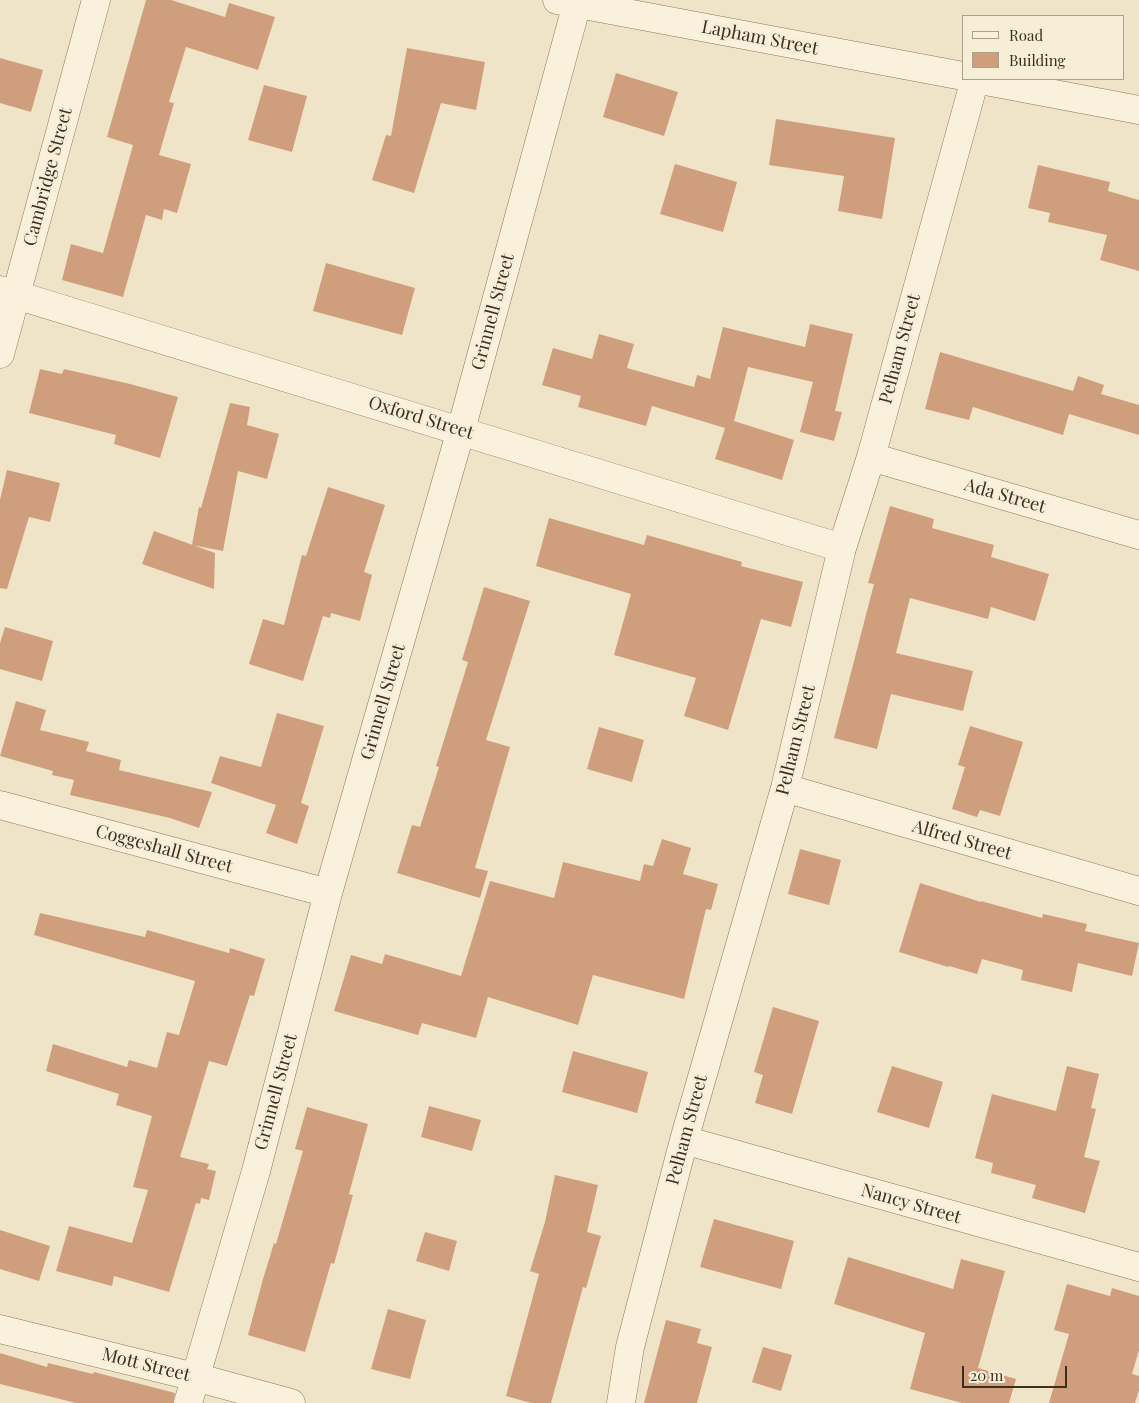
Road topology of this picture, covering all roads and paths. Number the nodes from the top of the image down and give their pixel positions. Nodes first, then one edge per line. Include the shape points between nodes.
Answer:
1 (96, 0) edge
2 (571, 1) edge
3 (962, 76) edge
4 (975, 80) edge
5 (980, 80) edge
6 (1139, 110) edge
7 (8, 292) edge
8 (0, 354) edge
9 (462, 430) junction
10 (871, 457) junction
11 (1139, 535) edge
12 (842, 548) junction
13 (785, 788) junction
14 (0, 805) edge
15 (1139, 891) edge
16 (328, 893) junction
17 (684, 1140) junction
18 (1139, 1267) edge
19 (0, 1329) edge
20 (196, 1377) junction
21 (188, 1403) edge
22 (291, 1403) edge
23 (621, 1403) edge

1 - 7 street, Cambridge Street
2 - 3 street, Lapham Street
2 - 9 street, Grinnell Street
4 - 10 street, Pelham Street
5 - 6 street
7 - 8 street, Cambridge Street
7 - 9 street, Oxford Street
9 - 12 street, Oxford Street
9 - 16 street, Grinnell Street
10 - 11 street, Ada Street
10 - 12 street, Pelham Street
12 - 13 street, Pelham Street
13 - 15 street, Alfred Street
13 - 17 street, Pelham Street
14 - 16 street, Coggeshall Street
16 - 20 street, Grinnell Street via 256,1171
17 - 18 street, Nancy Street
17 - 23 street, Pelham Street via 630,1347
19 - 20 street, Mott Street
20 - 21 street, Grinnell Street
20 - 22 street, Mott Street

